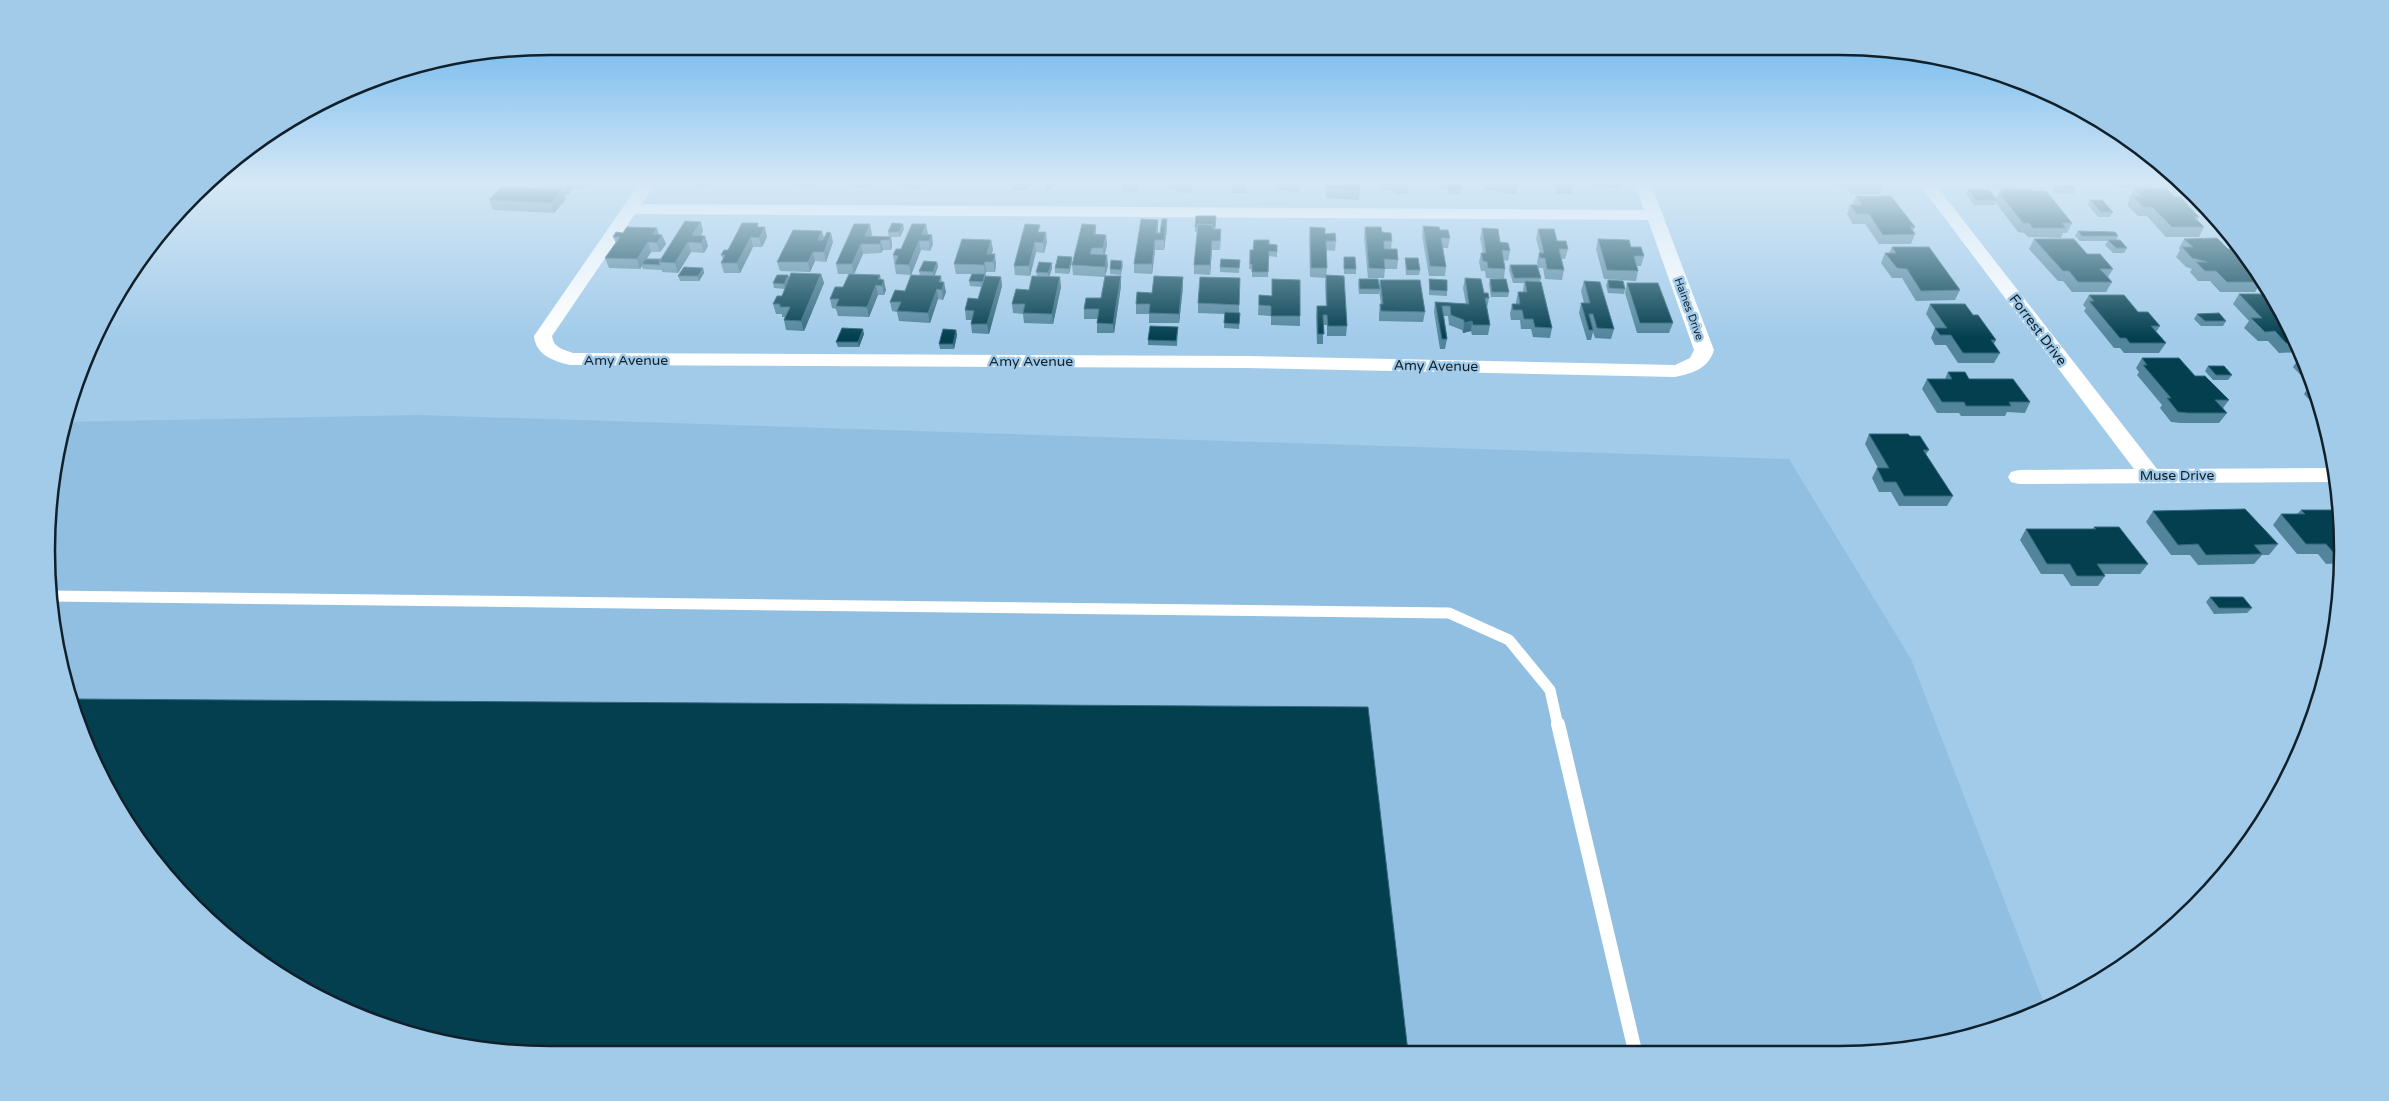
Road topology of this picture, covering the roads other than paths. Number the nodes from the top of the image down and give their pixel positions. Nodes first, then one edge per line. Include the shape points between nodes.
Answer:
1 (611, 235) edge
2 (1662, 235) edge
3 (1966, 235) edge
4 (1704, 350) joint
5 (2150, 475) junction
6 (2328, 475) edge
7 (2019, 477) dead end
8 (57, 596) edge
9 (1635, 1046) edge

1 - 4 street, Amy Avenue via 543,336 550,351 570,359 1246,362 1675,371 1698,363
2 - 4 street, Haines Drive
3 - 5 street, Forrest Drive
5 - 6 street, Muse Drive
5 - 7 street, Muse Drive
8 - 9 lane via 1449,613 1510,640 1550,690

